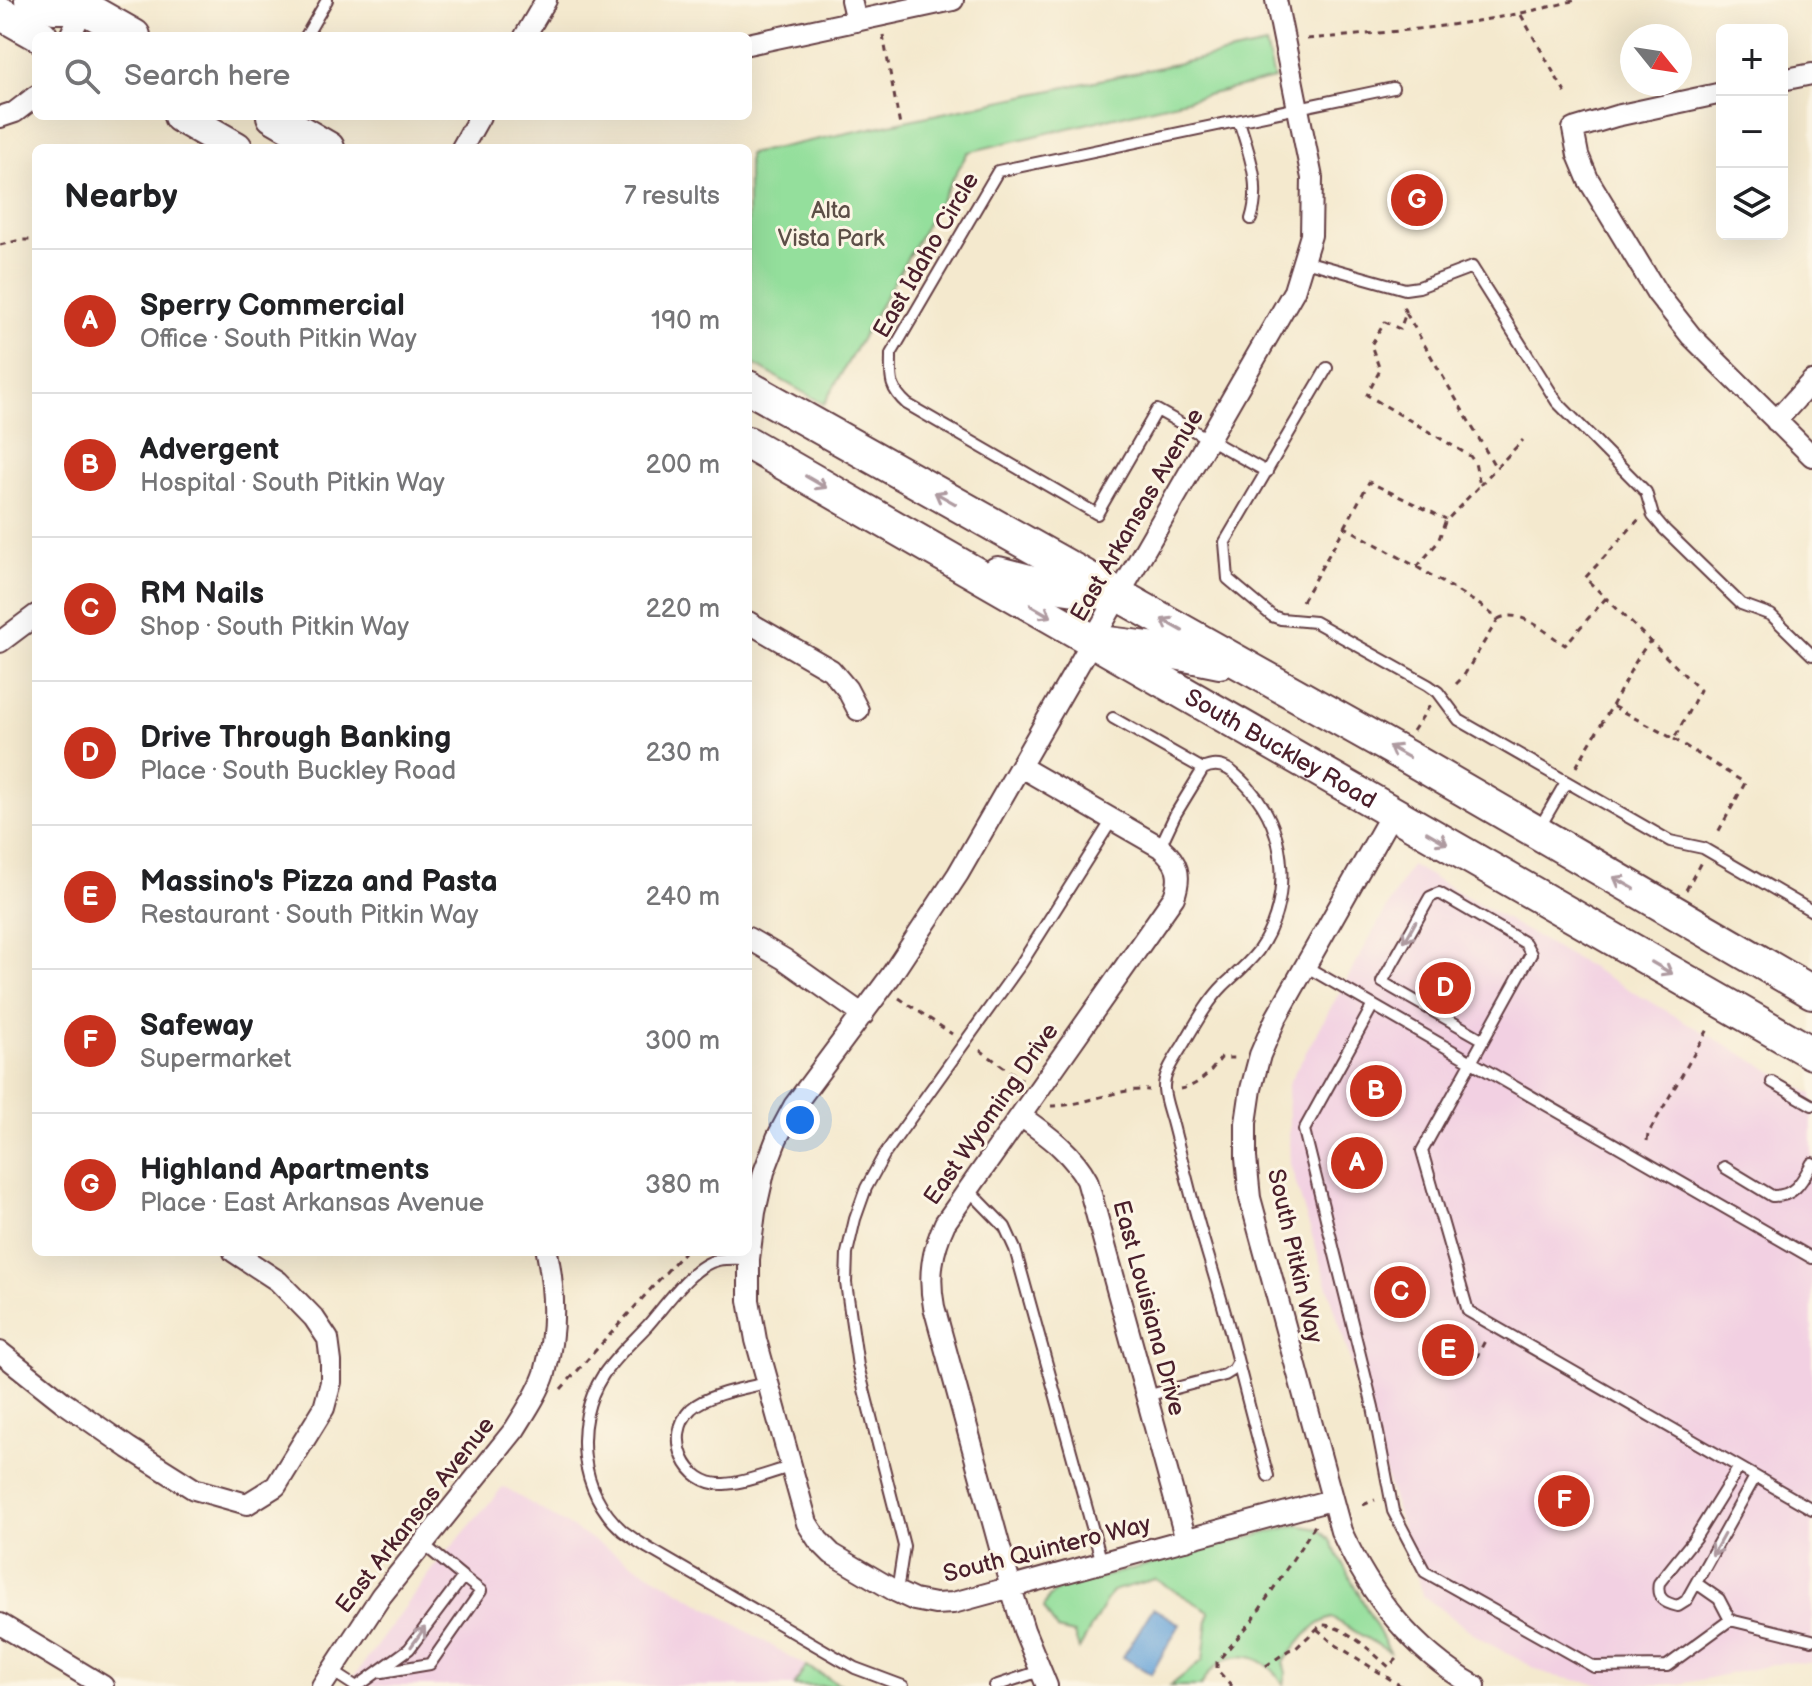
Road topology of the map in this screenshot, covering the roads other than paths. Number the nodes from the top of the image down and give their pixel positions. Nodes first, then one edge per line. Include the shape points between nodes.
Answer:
1 (31, 0) edge
2 (327, 0) edge
3 (546, 0) edge
4 (851, 0) edge
5 (953, 0) edge
6 (1276, 0) edge
7 (81, 2) edge
8 (0, 13) edge
9 (856, 21) junction
10 (34, 32) edge
11 (71, 32) edge
12 (128, 32) edge
13 (308, 32) edge
14 (527, 32) edge
15 (752, 43) edge
16 (1812, 74) edge
17 (1788, 79) edge
18 (1393, 88) dead end
19 (1716, 94) edge
20 (32, 99) edge
21 (1299, 108) junction
22 (0, 117) edge
23 (187, 120) edge
24 (280, 120) edge
25 (478, 120) edge
26 (1239, 121) junction
27 (229, 144) edge
28 (321, 144) edge
29 (464, 144) edge
30 (1251, 219) dead end
31 (1305, 261) junction
32 (1324, 373) dead end
33 (1812, 381) edge
34 (752, 389) edge
35 (1776, 421) junction
36 (1210, 440) junction
37 (752, 445) edge
38 (1812, 456) edge
39 (1267, 472) junction
40 (953, 560) junction
41 (1121, 596) junction
42 (32, 618) edge
43 (752, 624) edge
44 (1093, 641) junction
45 (0, 642) edge
46 (1812, 655) edge
47 (1250, 669) junction
48 (858, 710) dead end
49 (1113, 718) dead end
50 (1021, 767) junction
51 (1203, 769) junction
52 (1566, 782) junction
53 (1392, 813) junction
54 (1112, 820) junction
55 (1537, 833) junction
56 (1160, 847) junction
57 (1812, 911) edge
58 (752, 940) edge
59 (1305, 966) junction
60 (1812, 992) edge
61 (1373, 1005) junction
62 (863, 1015) junction
63 (1752, 1019) junction
64 (1812, 1036) edge
65 (1482, 1039) junction
66 (1812, 1053) edge
67 (1470, 1061) junction
68 (1772, 1082) dead end
69 (1812, 1105) edge
70 (1022, 1117) junction
71 (1812, 1163) edge
72 (1724, 1167) dead end
73 (969, 1190) junction
74 (752, 1235) edge
75 (1810, 1253) edge
76 (240, 1256) edge
77 (548, 1256) edge
78 (749, 1256) edge
79 (749, 1259) junction
80 (0, 1352) edge
81 (1237, 1363) junction
82 (767, 1383) junction
83 (1146, 1396) junction
84 (790, 1467) junction
85 (1739, 1467) junction
86 (1268, 1476) dead end
87 (1755, 1477) junction
88 (1331, 1500) junction
89 (1812, 1509) edge
90 (1186, 1540) junction
91 (423, 1544) junction
92 (1102, 1563) junction
93 (463, 1577) junction
94 (1696, 1583) junction
95 (1011, 1588) junction
96 (897, 1592) junction
97 (1730, 1620) junction
98 (0, 1624) edge
99 (1812, 1640) edge
100 (376, 1673) junction
101 (327, 1678) edge
102 (1044, 1679) edge
103 (103, 1686) edge
104 (357, 1686) edge
105 (903, 1686) edge
106 (995, 1686) edge
107 (1475, 1686) edge

1 - 7 main road via 54,7
2 - 13 lane
3 - 14 street
4 - 9 street
5 - 9 street
6 - 21 street, East Arkansas Avenue
7 - 11 street
7 - 12 main road
8 - 10 main road
9 - 15 street
16 - 17 street
18 - 21 lane, East Idaho Circle
19 - 35 street via 1573,129 1588,179 1657,293 1691,336
20 - 22 street
21 - 26 lane, East Idaho Circle
21 - 31 street, East Arkansas Avenue via 1314,201
23 - 27 main road
24 - 28 main road
25 - 29 street
26 - 30 lane via 1256,180
26 - 36 lane, East Idaho Circle via 998,171 891,354 891,384 907,404 1097,514 1157,410
31 - 36 street, East Arkansas Avenue via 1285,310
31 - 46 lane via 1405,289 1472,267 1557,402 1646,492 1653,516 1664,529 1741,604 1771,615
32 - 39 lane
33 - 35 street
41 -> 34 main road
35 - 38 street
36 - 39 lane
36 - 41 street, East Arkansas Avenue
37 -> 40 main road, South Buckley Road
39 - 52 lane via 1225,542 1228,579 1272,616 1315,622 1428,685 1459,720
40 - 41 main road via 1041,584
40 -> 44 main road, South Buckley Road
41 - 44 street, East Arkansas Avenue
47 -> 41 main road
42 - 45 street
43 - 48 street via 831,670
44 - 47 main road
44 - 50 street, East Arkansas Avenue
44 - 53 main road, South Buckley Road
55 -> 47 main road
49 - 51 lane
50 - 54 street
50 - 62 street, East Arkansas Avenue via 958,874
51 - 56 lane
51 - 81 lane via 1228,768 1249,788 1269,817 1281,859 1282,890 1270,929 1204,1012 1175,1057 1164,1086
52 - 55 lane
52 - 57 lane via 1670,841 1703,848
53 - 59 street, South Pitkin Way
53 -> 63 main road, South Buckley Road
54 - 56 street
54 - 96 lane via 1030,951 884,1155 866,1188 847,1253 858,1366 904,1546
60 -> 55 main road
56 - 70 street, East Wyoming Drive via 1179,872 1174,897
58 - 62 street
59 - 61 lane
59 - 88 street, South Pitkin Way via 1260,1055 1246,1123 1246,1158 1255,1222
61 - 67 lane
61 - 97 lane via 1304,1130 1373,1407 1393,1511 1425,1572 1594,1667 1667,1666
62 - 74 street, South Quintero Way via 794,1106 777,1138 756,1203
63 - 64 main road
63 - 66 main road, South Buckley Road
65 -> 65 lane via 1531,954 1525,943 1439,893 1430,897 1382,982
65 - 67 lane
67 - 75 lane
67 - 85 lane via 1422,1151 1468,1311
68 - 69 lane
70 - 73 street, East Wyoming Drive
70 - 83 street, East Louisiana Drive via 1063,1146 1087,1180
71 - 72 lane via 1798,1189 1779,1196
73 - 92 lane via 1005,1227 1015,1249
73 - 95 street, East Wyoming Drive via 936,1244 931,1287
76 - 80 street via 278,1281 314,1318 328,1339 331,1362 324,1408 276,1486 247,1504 194,1489 107,1433
77 - 91 street, East Arkansas Avenue via 553,1315 545,1375 515,1429
78 - 79 street, South Quintero Way
79 - 82 street, South Quintero Way via 749,1300
79 - 105 lane via 707,1263 604,1374 588,1406 584,1433 593,1489 622,1530 648,1548 855,1668
81 - 83 lane via 1225,1375
81 - 86 lane
82 - 84 street, South Quintero Way
82 - 84 lane via 703,1400 691,1409 682,1422 679,1450 685,1464 709,1483 725,1484
83 - 90 street, East Louisiana Drive
84 - 96 street, South Quintero Way via 801,1508 818,1540
85 - 87 lane
85 - 94 lane via 1657,1592 1678,1606
87 - 89 lane
87 -> 94 lane
88 - 90 street, South Quintero Way
88 - 107 street, South Pitkin Way via 1357,1565 1377,1597 1428,1653
90 - 92 street, South Quintero Way
91 - 93 lane
91 - 101 street, East Arkansas Avenue
92 - 95 street, South Quintero Way
100 -> 93 lane via 409,1649
93 - 100 lane via 481,1591 430,1664
94 - 97 lane via 1719,1599
95 - 96 street, South Quintero Way via 935,1604
95 - 102 street, East Wyoming Drive
97 - 99 lane
98 - 103 street
100 - 104 lane
101 - 104 lane
102 - 106 lane

